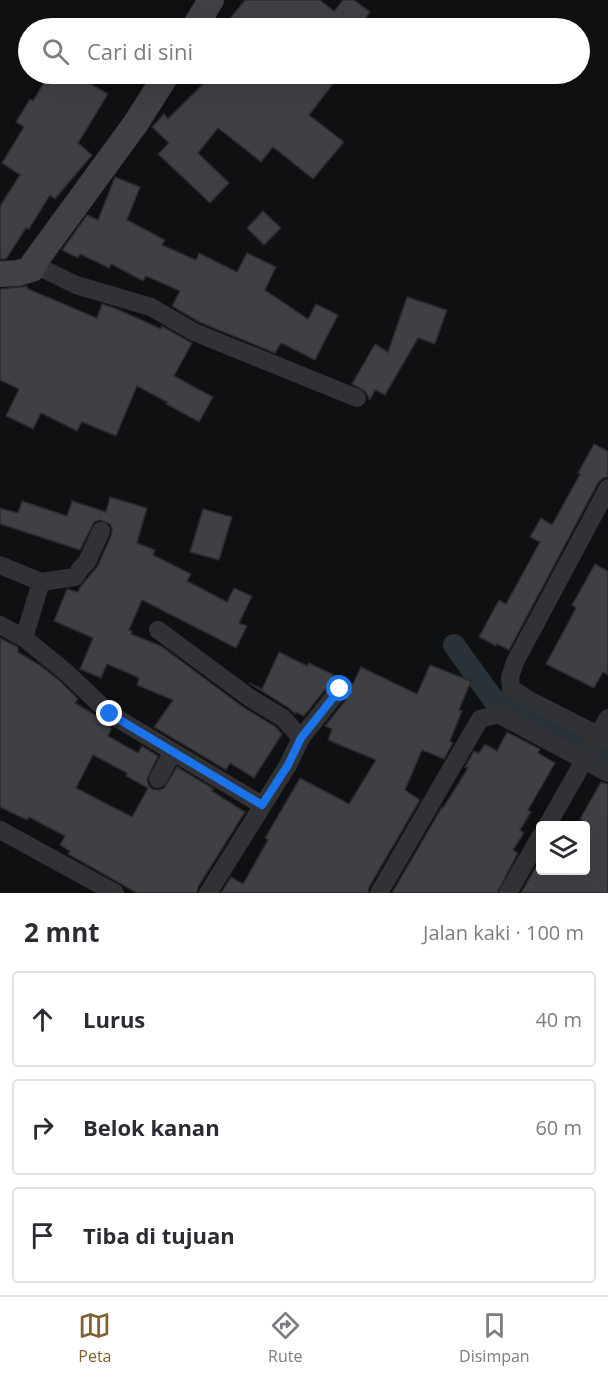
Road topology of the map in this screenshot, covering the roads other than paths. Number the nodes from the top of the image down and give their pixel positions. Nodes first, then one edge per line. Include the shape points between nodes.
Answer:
1 (211, 0) edge
2 (200, 18) edge
3 (161, 84) edge
4 (33, 264) junction
5 (0, 274) edge
6 (357, 398) dead end
7 (608, 488) edge
8 (101, 531) dead end
9 (0, 565) edge
10 (41, 582) junction
11 (0, 625) edge
12 (158, 630) dead end
13 (24, 638) junction
14 (340, 689) dead end
15 (608, 718) edge
16 (301, 738) junction
17 (595, 747) edge
18 (172, 753) junction
19 (608, 773) edge
20 (158, 779) dead end
21 (262, 805) junction
22 (549, 821) edge
23 (0, 830) edge
24 (536, 844) edge
25 (115, 893) edge
26 (208, 893) edge
27 (379, 893) edge
28 (508, 893) edge

1 - 2 street
3 - 4 street
4 - 5 street via 32,269
4 - 6 street via 76,285 151,307 194,332
7 - 17 street via 510,677 511,687
8 - 10 street via 87,562 75,577
9 - 10 street
10 - 13 street
11 - 13 street
12 - 16 street via 283,718
13 - 18 street via 110,714
14 - 16 street
15 - 17 street
16 - 21 street
17 - 19 street
17 - 22 street
17 - 27 street via 498,714 480,719
18 - 20 street
18 - 21 street
21 - 26 street
23 - 25 street
24 - 28 street

